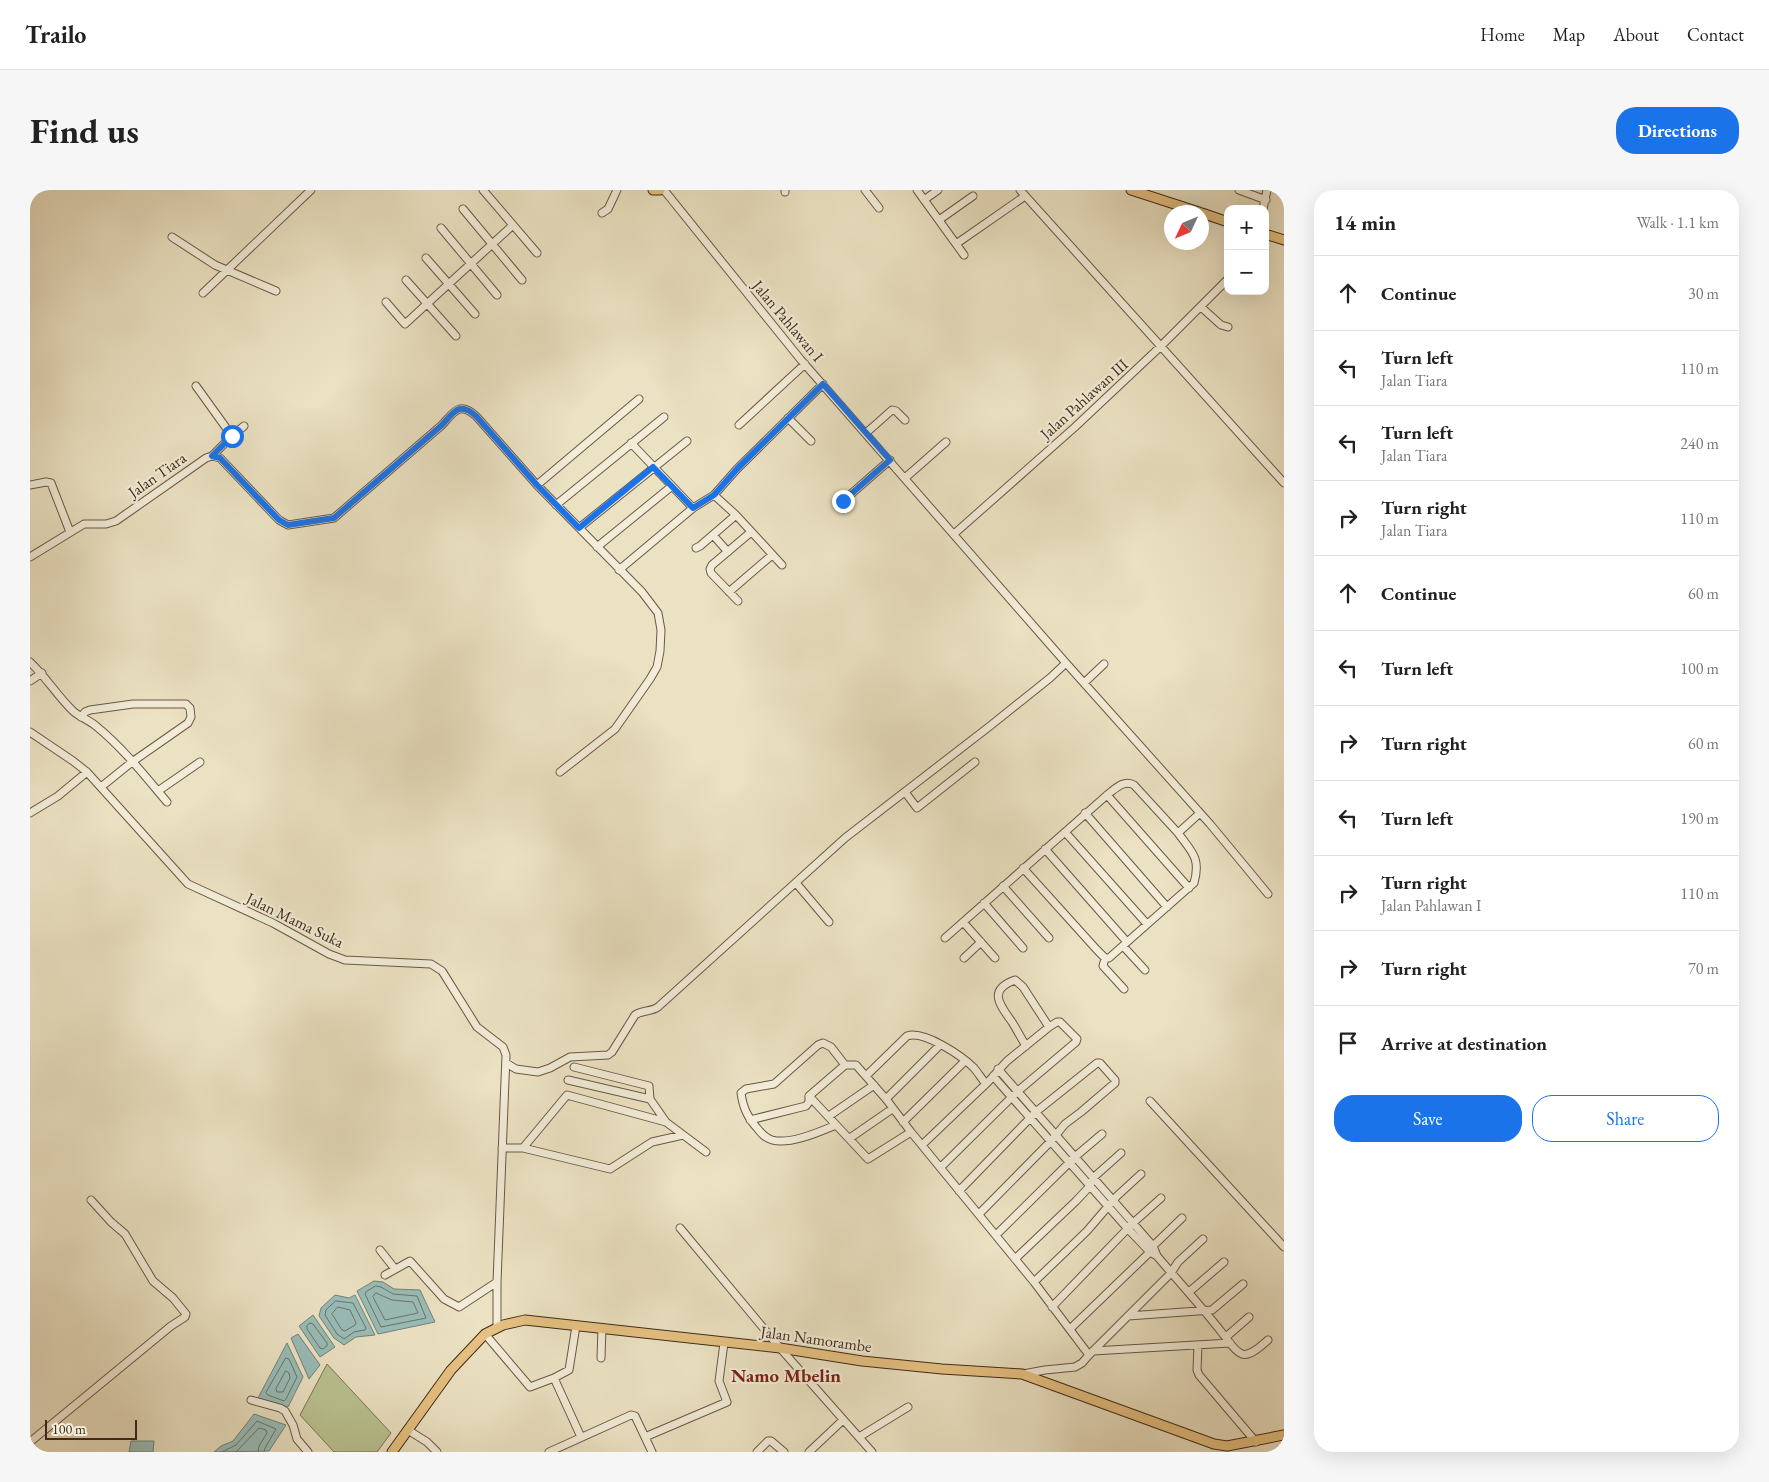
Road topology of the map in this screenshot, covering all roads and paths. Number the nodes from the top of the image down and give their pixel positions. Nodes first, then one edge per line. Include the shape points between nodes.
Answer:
1 (311, 190) edge
2 (483, 190) edge
3 (617, 190) edge
4 (653, 190) edge
5 (662, 190) edge
6 (865, 190) edge
7 (918, 190) edge
8 (938, 190) edge
9 (1131, 190) edge
10 (1239, 190) edge
11 (1267, 190) edge
12 (1022, 193) edge
13 (973, 196) dead end
14 (924, 200) junction
15 (1266, 200) junction
16 (1176, 205) edge
17 (1264, 205) edge
18 (879, 208) dead end
19 (463, 210) dead end
20 (602, 213) dead end
21 (1209, 216) edge
22 (939, 220) junction
23 (1224, 221) edge
24 (513, 225) junction
25 (441, 228) dead end
26 (1269, 235) edge
27 (172, 237) dead end
28 (1284, 240) edge
29 (493, 244) junction
30 (956, 244) junction
31 (537, 253) dead end
32 (964, 255) dead end
33 (426, 258) dead end
34 (471, 264) junction
35 (227, 270) junction
36 (406, 280) dead end
37 (522, 280) dead end
38 (1224, 283) edge
39 (449, 284) junction
40 (276, 291) dead end
41 (203, 293) dead end
42 (497, 295) dead end
43 (386, 302) dead end
44 (427, 304) junction
45 (1201, 306) junction
46 (475, 314) dead end
47 (1228, 327) dead end
48 (456, 336) dead end
49 (1160, 347) junction
50 (805, 364) junction
51 (823, 384) junction
52 (196, 386) dead end
53 (639, 399) dead end
54 (664, 417) dead end
55 (788, 418) junction
56 (905, 420) dead end
57 (739, 425) dead end
58 (244, 426) dead end
59 (866, 433) junction
60 (232, 436) junction
61 (687, 441) dead end
62 (811, 441) dead end
63 (946, 442) dead end
64 (631, 443) junction
65 (212, 456) junction
66 (890, 460) junction
67 (653, 467) junction
68 (905, 478) junction
69 (1284, 483) edge
70 (30, 485) edge
71 (537, 485) junction
72 (672, 486) junction
73 (714, 495) junction
74 (843, 501) dead end
75 (556, 505) junction
76 (693, 508) junction
77 (736, 515) junction
78 (579, 528) junction
79 (70, 532) junction
80 (751, 532) junction
81 (954, 534) junction
82 (713, 535) junction
83 (597, 547) junction
84 (696, 548) dead end
85 (728, 552) junction
86 (772, 555) junction
87 (30, 557) edge
88 (782, 566) dead end
89 (619, 570) junction
90 (729, 592) junction
91 (738, 601) dead end
92 (30, 662) edge
93 (1066, 663) junction
94 (1104, 664) dead end
95 (42, 673) junction
96 (30, 681) edge
97 (1084, 683) junction
98 (81, 717) junction
99 (30, 732) edge
100 (132, 762) junction
101 (200, 762) dead end
102 (975, 762) dead end
103 (87, 772) junction
104 (560, 772) dead end
105 (101, 787) junction
106 (158, 791) junction
107 (905, 792) junction
108 (1107, 794) junction
109 (167, 802) dead end
110 (30, 813) edge
111 (1085, 813) junction
112 (1200, 813) junction
113 (1065, 832) junction
114 (1178, 833) junction
115 (1045, 849) junction
116 (1023, 868) junction
117 (796, 883) junction
118 (1003, 886) junction
119 (1189, 888) junction
120 (1268, 894) dead end
121 (984, 903) junction
122 (1167, 907) junction
123 (830, 922) dead end
124 (963, 922) junction
125 (1147, 924) junction
126 (944, 938) dead end
127 (1049, 938) dead end
128 (981, 942) junction
129 (1125, 944) junction
130 (1023, 948) dead end
131 (964, 958) dead end
132 (995, 958) dead end
133 (1105, 958) junction
134 (1145, 970) dead end
135 (1124, 988) dead end
136 (1049, 1027) junction
137 (940, 1045) junction
138 (1026, 1046) junction
139 (965, 1062) junction
140 (506, 1064) junction
141 (845, 1065) junction
142 (574, 1067) dead end
143 (998, 1069) junction
144 (866, 1076) junction
145 (993, 1076) junction
146 (568, 1080) dead end
147 (986, 1084) junction
148 (874, 1085) junction
149 (1018, 1091) junction
150 (809, 1096) junction
151 (1012, 1097) junction
152 (650, 1099) junction
153 (886, 1099) junction
154 (1150, 1102) dead end
155 (892, 1109) junction
156 (1037, 1111) junction
157 (829, 1116) junction
158 (1030, 1118) junction
159 (750, 1120) junction
160 (666, 1122) junction
161 (903, 1122) junction
162 (836, 1125) junction
163 (911, 1132) junction
164 (683, 1134) junction
165 (1056, 1134) junction
166 (1102, 1134) dead end
167 (850, 1138) junction
168 (1051, 1141) junction
169 (922, 1145) junction
170 (502, 1148) junction
171 (523, 1148) junction
172 (706, 1152) dead end
173 (1121, 1153) dead end
174 (1076, 1156) junction
175 (1070, 1162) junction
176 (941, 1167) junction
177 (1141, 1174) dead end
178 (1092, 1182) junction
179 (959, 1191) junction
180 (1161, 1198) dead end
181 (92, 1200) dead end
182 (1111, 1204) junction
183 (979, 1214) junction
184 (1182, 1218) dead end
185 (1130, 1226) junction
186 (680, 1228) dead end
187 (996, 1236) junction
188 (1203, 1239) dead end
189 (1284, 1247) edge
190 (1151, 1249) junction
191 (380, 1250) dead end
192 (1015, 1259) junction
193 (1224, 1262) dead end
194 (395, 1268) junction
195 (1171, 1273) junction
196 (385, 1275) dead end
197 (497, 1282) junction
198 (1034, 1282) junction
199 (1243, 1284) dead end
200 (1189, 1292) junction
201 (1052, 1307) junction
202 (1206, 1311) junction
203 (1128, 1316) junction
204 (1249, 1317) dead end
205 (576, 1326) junction
206 (497, 1328) junction
207 (602, 1328) junction
208 (1070, 1329) junction
209 (485, 1334) junction
210 (1228, 1340) junction
211 (1268, 1340) dead end
212 (724, 1343) junction
213 (1198, 1345) junction
214 (780, 1348) junction
215 (1091, 1353) junction
216 (601, 1358) dead end
217 (1022, 1374) junction
218 (554, 1378) junction
219 (251, 1400) dead end
220 (908, 1407) dead end
221 (843, 1420) junction
222 (408, 1430) junction
223 (645, 1436) junction
224 (1284, 1436) edge
225 (582, 1437) junction
226 (859, 1437) junction
227 (30, 1442) edge
228 (1256, 1442) junction
229 (396, 1450) edge
230 (308, 1452) edge
231 (437, 1452) edge
232 (548, 1452) edge
233 (652, 1452) edge
234 (756, 1452) edge
235 (784, 1452) edge
236 (809, 1452) edge
237 (872, 1452) edge

1 - 35 street
2 - 24 street
3 - 20 street via 608,209
4 - 5 main road
5 - 50 street, Jalan Pahlawan I
6 - 18 street
7 - 14 street
8 - 14 street
9 - 16 main road
10 - 15 street
11 - 15 street
12 - 30 street
12 - 49 street
13 - 22 street
14 - 22 street
15 - 17 street
19 - 29 street
21 - 23 main road
22 - 30 street
24 - 29 street
24 - 31 street
25 - 34 street
26 - 28 main road
27 - 35 street
29 - 34 street
29 - 37 street
30 - 32 street
33 - 39 street
34 - 39 street
34 - 42 street
35 - 40 street
35 - 41 street
36 - 44 street
38 - 45 street, Jalan Pahlawan III
39 - 44 street
39 - 46 street
43 - 44 street via 405,324
44 - 48 street
45 - 47 street via 1222,326
45 - 49 street, Jalan Pahlawan III
49 - 69 street
49 - 81 street, Jalan Pahlawan III
50 - 51 street, Jalan Pahlawan I
50 - 57 street
51 - 55 street
51 - 59 street, Jalan Pahlawan I
52 - 60 street
53 - 71 street
54 - 64 street
55 - 62 street
55 - 73 street
56 - 59 street via 892,410
58 - 60 street
59 - 66 street, Jalan Pahlawan I
60 - 65 street
61 - 67 street
63 - 68 street
64 - 67 street
64 - 75 street
65 - 71 street, Jalan Tiara via 220,458 279,520 288,525 334,518 460,408 476,416
65 - 79 street, Jalan Tiara via 116,520 106,524 84,524
66 - 68 street, Jalan Pahlawan I
66 - 74 street
67 - 72 street
67 - 78 street
68 - 81 street, Jalan Pahlawan I
70 - 79 street via 51,483
71 - 75 street
72 - 76 street
72 - 83 street
73 - 76 street
73 - 77 street
75 - 78 street
76 - 89 street
77 - 80 street
77 - 82 street
78 - 83 street
79 - 87 street, Jalan Tiara
80 - 85 street
80 - 86 street
81 - 93 street, Jalan Pahlawan I
82 - 84 street
82 - 85 street
83 - 89 street
85 - 90 street via 710,570
86 - 88 street
86 - 90 street
89 - 104 street via 658,613 661,630 657,667 615,729
90 - 91 street
92 - 95 street
93 - 97 street, Jalan Pahlawan I
93 - 107 street
94 - 97 street
95 - 96 street
95 - 98 street
97 - 112 street, Jalan Pahlawan I
98 - 100 street via 96,725
98 - 100 street via 90,710 124,705 186,704 191,717 188,722
99 - 103 street, Jalan Mama Suka
100 - 105 street
100 - 106 street
101 - 106 street
102 - 107 street via 917,808
103 - 105 street, Jalan Mama Suka
103 - 110 street via 49,803
105 - 140 street, Jalan Mama Suka via 188,884 345,960 431,964 442,971 477,1027 503,1047
106 - 109 street
107 - 117 street via 845,838
108 - 111 street
108 - 114 street via 1129,782
108 - 119 street
111 - 113 street
111 - 122 street
112 - 114 street
112 - 120 street, Jalan Pahlawan I
113 - 115 street
113 - 125 street
114 - 119 street via 1196,858 1198,870
115 - 116 street
115 - 129 street
116 - 118 street
116 - 133 street
117 - 123 street
117 - 140 street via 658,1008 635,1015 608,1055 570,1057 538,1072
118 - 121 street
118 - 127 street
119 - 122 street
121 - 124 street
121 - 130 street
122 - 125 street
124 - 126 street
124 - 128 street
125 - 129 street
128 - 131 street
128 - 132 street
129 - 133 street
129 - 134 street
133 - 135 street via 1103,966
136 - 138 street
136 - 138 street via 1022,987 1015,980 1008,982 999,990 997,998
136 - 149 street via 1060,1022 1077,1040
137 - 139 street
137 - 144 street via 920,1036 907,1036
137 - 153 street
138 - 143 street
139 - 147 street
139 - 161 street
140 - 170 street, Jalan Mama Suka
141 - 144 street via 856,1065
141 - 150 street
141 - 159 street via 831,1047 823,1043 818,1045 774,1084 742,1091 744,1108
142 - 152 street via 649,1086
143 - 145 street
143 - 149 street
144 - 148 street
145 - 147 street
145 - 151 street
146 - 152 street
147 - 169 street
148 - 153 street
148 - 157 street
149 - 151 street
149 - 156 street
150 - 157 street
150 - 159 street via 806,1106
151 - 158 street
151 - 176 street
152 - 160 street
153 - 155 street
154 - 189 street
155 - 161 street
155 - 167 street
156 - 158 street
156 - 165 street
156 - 165 street via 1097,1063 1113,1078 1115,1083
157 - 162 street
158 - 168 street
158 - 179 street
159 - 162 street via 765,1137 780,1141
160 - 164 street
160 - 171 street via 567,1095
161 - 163 street
162 - 167 street
163 - 167 street via 868,1159
163 - 169 street
164 - 171 street via 652,1142 610,1169
164 - 172 street
165 - 168 street
165 - 174 street
166 - 174 street
168 - 175 street
168 - 183 street
169 - 176 street
170 - 171 street
170 - 197 street, Jalan Mama Suka
173 - 178 street
174 - 175 street
174 - 178 street
175 - 178 street
175 - 187 street
176 - 179 street
177 - 182 street
178 - 182 street
178 - 192 street
179 - 183 street
180 - 185 street
181 - 227 street via 125,1234 153,1281 186,1314
182 - 185 street
182 - 198 street
183 - 187 street
184 - 190 street
185 - 190 street
185 - 201 street
186 - 214 street
187 - 192 street
188 - 195 street
190 - 195 street
190 - 208 street
191 - 194 street
192 - 198 street
193 - 200 street
194 - 196 street
194 - 197 street via 410,1260 444,1299 459,1307
195 - 200 street
195 - 203 street
197 - 206 street, Jalan Mama Suka
198 - 201 street
199 - 202 street via 1212,1310
200 - 202 street
201 - 208 street
202 - 203 street
202 - 210 street
203 - 215 street
204 - 210 street
205 - 206 main road, Jalan Namorambe via 518,1321
205 - 207 main road, Jalan Namorambe
205 - 218 street via 570,1368
206 - 209 main road, Jalan Namorambe
207 - 212 main road, Jalan Namorambe
207 - 216 street
208 - 215 street
209 - 218 street via 528,1387
209 - 222 main road, Jalan Namorambe via 452,1370
210 - 211 street via 1240,1354 1246,1354
210 - 213 street
212 - 214 main road, Jalan Namorambe
212 - 223 street via 719,1380 727,1402
213 - 215 street
213 - 228 street via 1199,1375
214 - 217 main road, Jalan Namorambe via 862,1361
214 - 221 street
215 - 217 street via 1075,1367
217 - 228 main road, Jalan Namorambe via 1214,1444 1227,1446
218 - 225 street
219 - 230 street via 285,1411 297,1439
220 - 226 street
221 - 226 street
221 - 236 street
222 - 229 main road, Jalan Namorambe
222 - 231 street
223 - 225 street via 631,1415
223 - 233 street
224 - 228 main road, Jalan Namorambe
225 - 232 street
226 - 237 street
234 - 235 street via 771,1441

